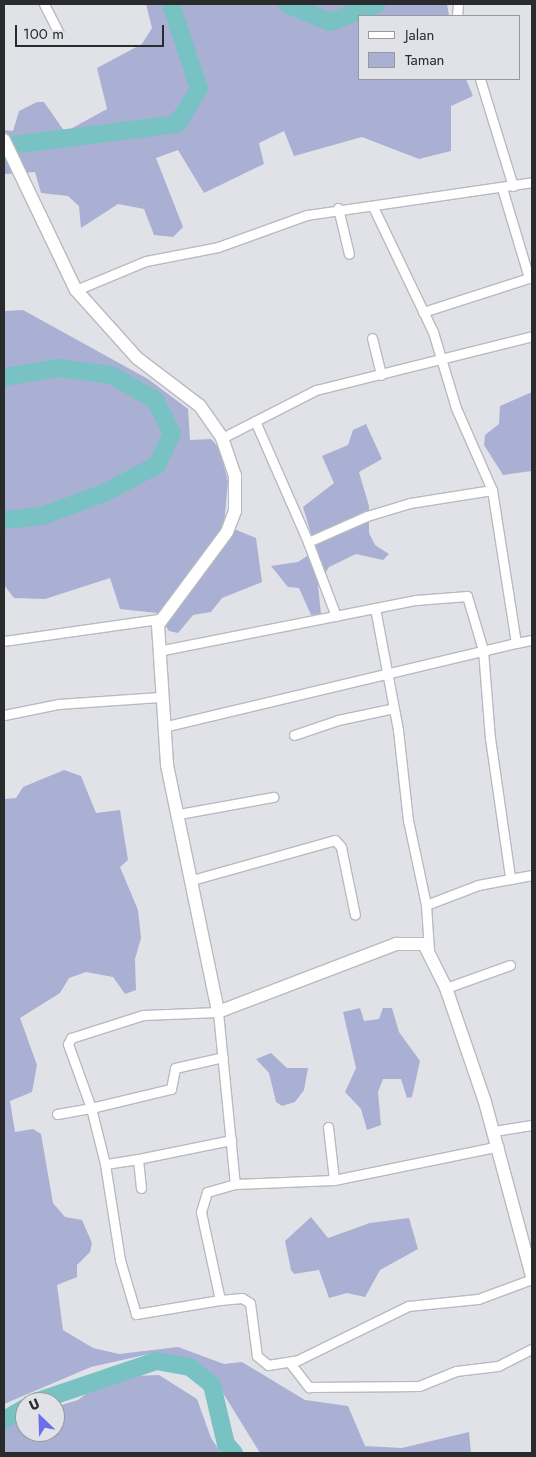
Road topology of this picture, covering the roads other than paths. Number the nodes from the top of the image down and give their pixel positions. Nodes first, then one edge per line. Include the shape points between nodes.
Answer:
1 (44, 4) edge
2 (58, 32) dead end
3 (480, 80) edge
4 (4, 140) edge
5 (532, 182) edge
6 (513, 186) junction
7 (502, 188) junction
8 (373, 207) junction
9 (338, 208) junction
10 (349, 254) dead end
11 (76, 290) junction
12 (423, 312) junction
13 (532, 336) edge
14 (372, 338) dead end
15 (442, 361) junction
16 (381, 375) junction
17 (255, 422) junction
18 (222, 438) junction
19 (492, 490) junction
20 (308, 542) junction
21 (374, 608) junction
22 (336, 616) junction
23 (159, 619) junction
24 (532, 640) edge
25 (4, 641) edge
26 (516, 643) junction
27 (158, 650) junction
28 (483, 650) junction
29 (387, 672) junction
30 (160, 697) junction
31 (394, 708) junction
32 (4, 715) edge
33 (163, 727) junction
34 (294, 735) dead end
35 (273, 797) dead end
36 (179, 814) junction
37 (532, 875) edge
38 (510, 877) junction
39 (192, 880) junction
40 (426, 905) junction
41 (355, 915) dead end
42 (430, 950) junction
43 (510, 965) dead end
44 (446, 988) junction
45 (218, 1012) junction
46 (223, 1057) junction
47 (91, 1108) junction
48 (56, 1114) dead end
49 (532, 1126) edge
50 (328, 1127) dead end
51 (494, 1131) junction
52 (231, 1140) junction
53 (499, 1146) junction
54 (138, 1159) junction
55 (105, 1164) junction
56 (334, 1180) junction
57 (235, 1184) junction
58 (141, 1188) dead end
59 (532, 1277) edge
60 (220, 1300) junction
61 (532, 1349) edge
62 (290, 1363) junction

1 - 2 street
3 - 6 street
4 - 11 main road
5 - 6 street
6 - 7 street
7 - 8 street
7 - 12 street via 529,278
8 - 9 street
8 - 12 street
9 - 10 street
9 - 11 street via 218,247 146,261
11 - 18 main road via 137,358 200,406
12 - 15 street
13 - 15 street
14 - 16 street
15 - 16 street
15 - 19 street
16 - 17 street via 316,390
17 - 18 street
17 - 20 street
18 - 23 main road via 235,475 235,511 211,558
19 - 20 street via 410,503
19 - 26 street
20 - 22 street
21 - 22 street
21 - 28 street via 463,594 472,605
21 - 29 street
22 - 27 street
23 - 25 street
23 - 27 main road
24 - 26 street
26 - 28 street
27 - 30 main road
28 - 29 street
28 - 38 street via 490,738
29 - 31 street
29 - 33 street
30 - 32 street via 58,704
30 - 33 main road
31 - 34 street via 338,720
31 - 40 street via 408,820
33 - 36 main road
35 - 36 street
36 - 39 main road
37 - 38 street
38 - 40 street
39 - 41 street via 335,840 341,847
39 - 45 main road
40 - 42 street
42 - 44 main road
42 - 45 main road via 417,941 396,944
43 - 44 street
44 - 51 main road
45 - 46 street
45 - 47 street via 143,1015 71,1038 68,1044
46 - 47 street via 175,1068 171,1089
46 - 52 street
47 - 48 street
47 - 55 street
49 - 51 street
50 - 56 street
51 - 53 main road
52 - 54 street
52 - 57 street
53 - 56 street
53 - 59 main road via 513,1218
54 - 55 street
54 - 58 street
55 - 60 street via 120,1260 136,1314
56 - 57 street
57 - 60 street via 207,1192 201,1206
59 - 62 street via 478,1299 408,1306
60 - 62 street via 242,1298 250,1303 261,1363
61 - 62 street via 498,1366 456,1371 419,1386 309,1387

